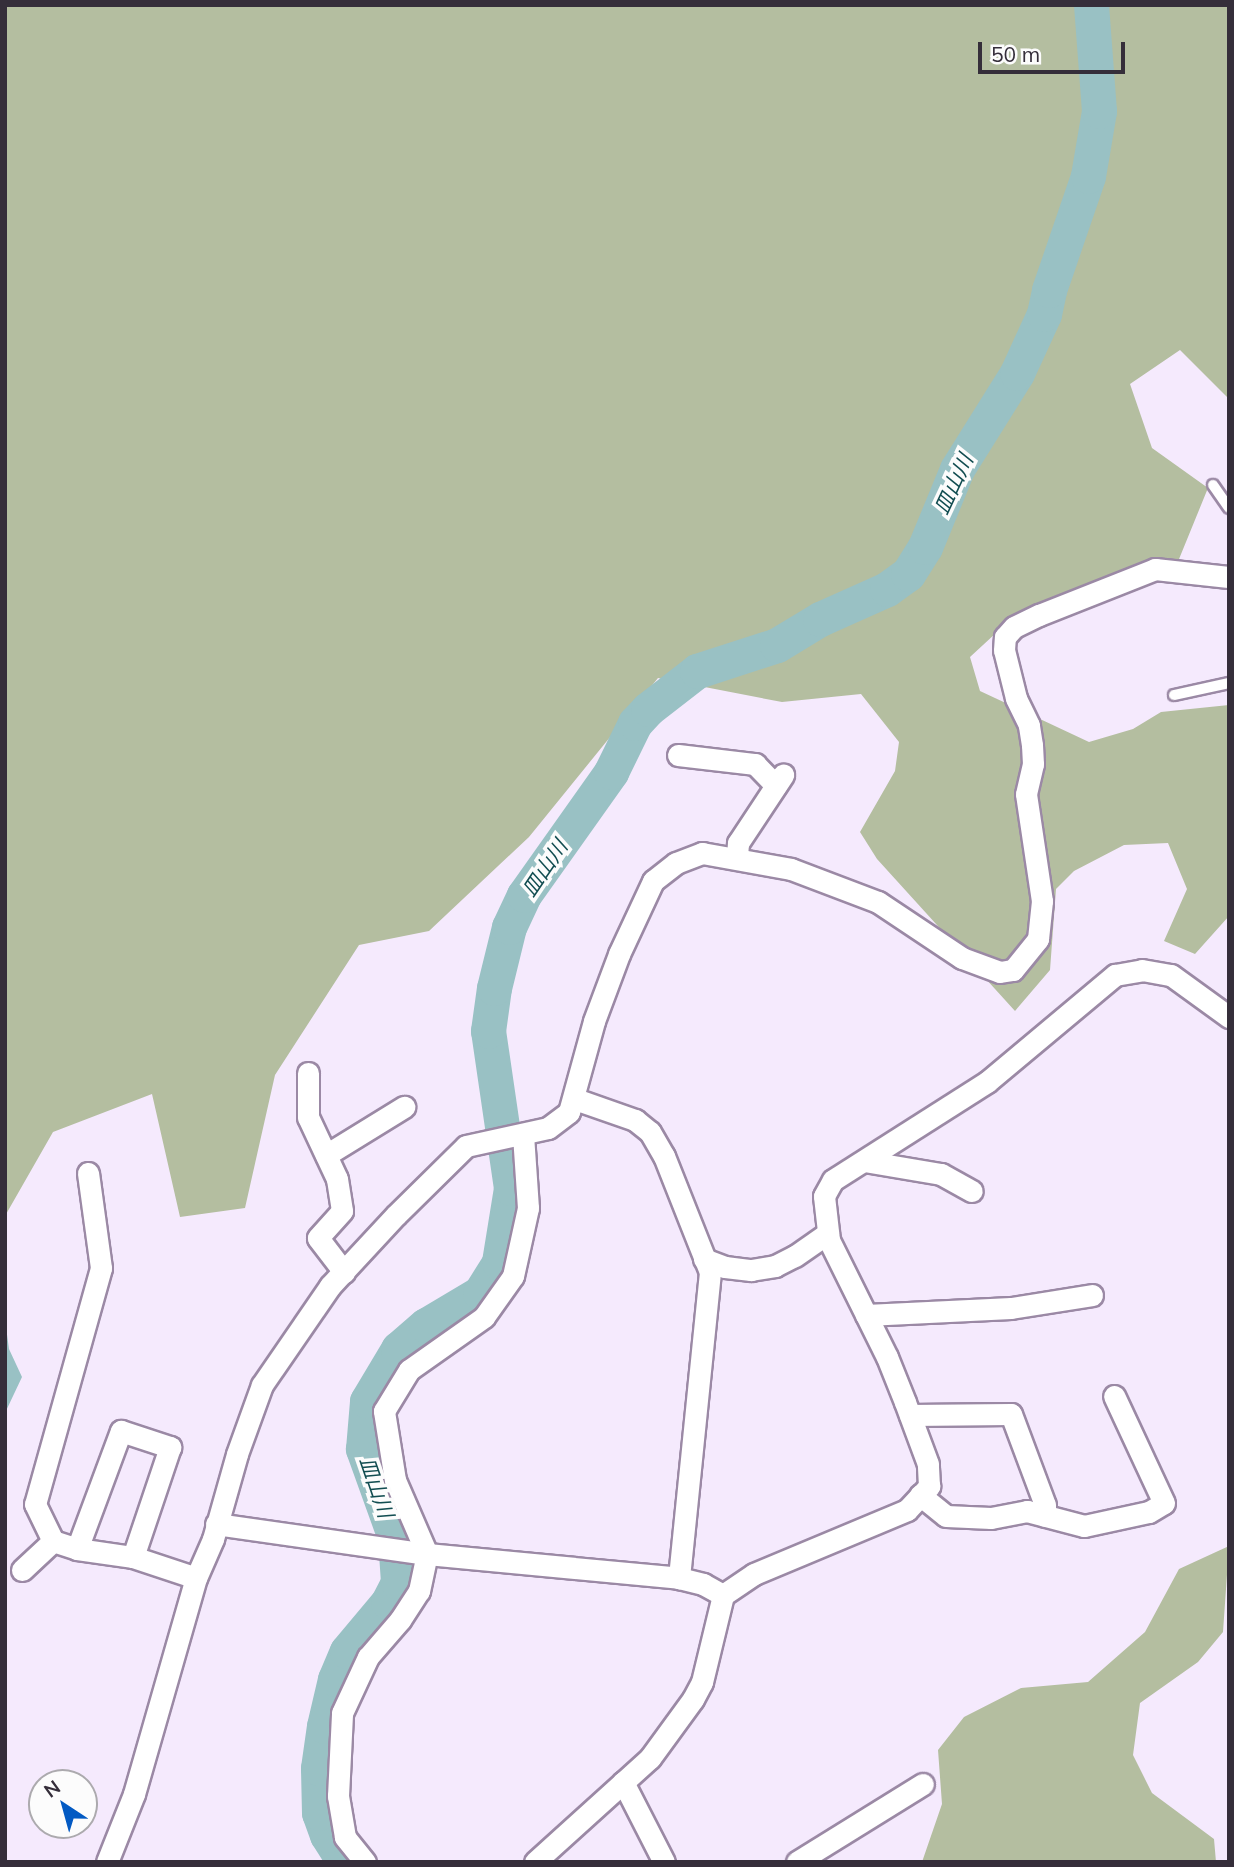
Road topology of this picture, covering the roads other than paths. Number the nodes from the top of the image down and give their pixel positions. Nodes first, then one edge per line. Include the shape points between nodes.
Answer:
1 (1213, 485) dead end
2 (1229, 508) edge
3 (1229, 577) edge
4 (1229, 683) edge
5 (1174, 695) dead end
6 (678, 755) dead end
7 (737, 858) junction
8 (1229, 1017) edge
9 (308, 1073) dead end
10 (575, 1099) junction
11 (404, 1107) dead end
12 (523, 1135) junction
13 (326, 1155) junction
14 (864, 1161) junction
15 (88, 1173) dead end
16 (972, 1191) dead end
17 (828, 1233) junction
18 (704, 1259) junction
19 (344, 1272) junction
20 (1092, 1295) dead end
21 (866, 1315) junction
22 (1114, 1396) dead end
23 (910, 1415) junction
24 (920, 1495) junction
25 (1045, 1516) junction
26 (216, 1524) junction
27 (53, 1541) junction
28 (77, 1549) junction
29 (428, 1554) junction
30 (133, 1557) junction
31 (22, 1570) dead end
32 (196, 1578) junction
33 (679, 1578) junction
34 (723, 1595) junction
35 (623, 1782) junction
36 (923, 1784) dead end
37 (107, 1862) edge
38 (365, 1862) edge
39 (535, 1862) edge
40 (664, 1862) edge
41 (797, 1862) edge

1 - 2 lane
3 - 7 street via 1155,569 1060,605 1005,636 1003,650 1032,745 1026,794 1042,901 1038,939 1013,970 1000,972 962,958 878,902 792,869
4 - 5 lane
6 - 7 street via 755,764 780,780 738,844
7 - 10 street via 702,853 676,863 653,881 594,1021 576,1078
8 - 14 street via 1171,975 1142,970 1115,975 987,1082
9 - 13 street via 308,1118
10 - 12 street via 569,1112 548,1128
10 - 18 street via 635,1120 650,1132
11 - 13 street
12 - 19 street via 466,1146
12 - 29 street via 528,1208 513,1276 484,1317 409,1370 384,1411 395,1480
13 - 19 street via 337,1179 342,1211 318,1238
14 - 16 street via 941,1174
14 - 17 street via 833,1181 824,1196
15 - 27 street via 101,1268 35,1504
17 - 18 street via 775,1266 751,1270
17 - 21 street
18 - 33 street via 710,1272
19 - 26 street via 262,1385
20 - 21 street via 1012,1308
21 - 23 street
22 - 25 street via 1164,1503 1149,1512 1084,1526
23 - 24 street via 928,1464 929,1486
23 - 25 street via 1011,1414
24 - 25 street via 946,1517 990,1518 1027,1511
24 - 34 street via 907,1510 754,1574
26 - 29 street
26 - 32 street
27 - 28 street
27 - 31 street
28 - 30 street
28 - 30 street via 121,1431 170,1447
29 - 33 street
29 - 38 street via 419,1591 368,1657 342,1713 338,1796 345,1837
30 - 32 street
32 - 37 street via 134,1794
33 - 34 street
34 - 35 street via 702,1682 693,1699 650,1758
35 - 39 street
35 - 40 street
36 - 41 street

